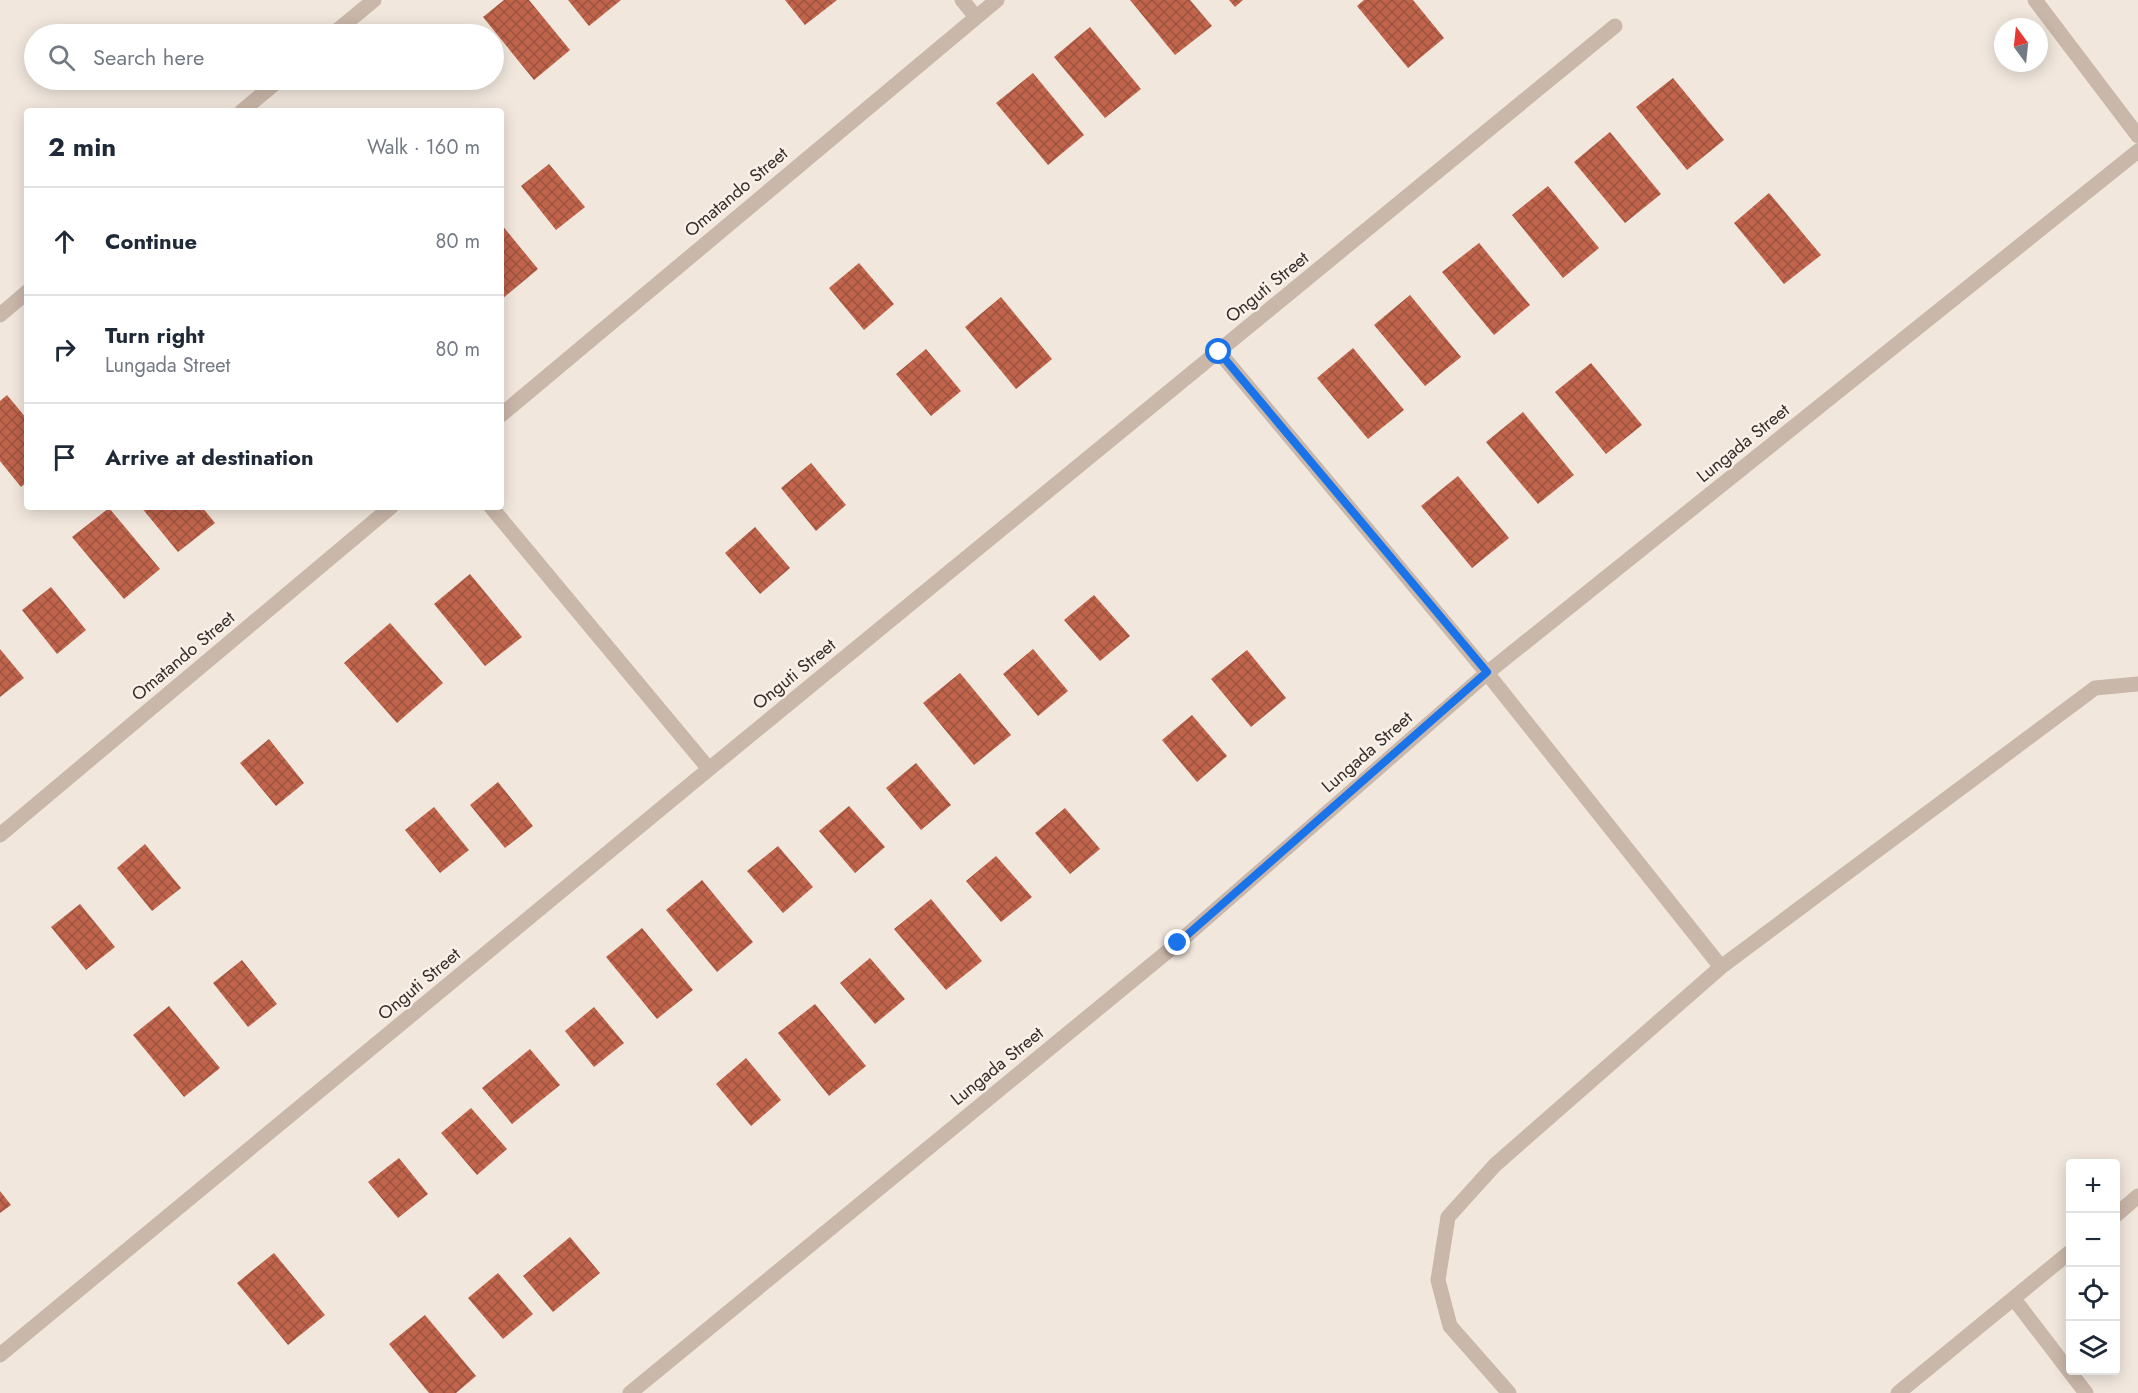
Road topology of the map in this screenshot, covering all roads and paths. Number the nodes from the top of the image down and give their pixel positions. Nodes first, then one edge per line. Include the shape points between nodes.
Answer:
1 (374, 0) edge
2 (962, 0) edge
3 (997, 0) edge
4 (2035, 0) edge
5 (976, 17) junction
6 (345, 24) edge
7 (1614, 26) dead end
8 (267, 90) edge
9 (246, 108) edge
10 (2138, 136) edge
11 (2138, 151) edge
12 (24, 295) edge
13 (0, 315) edge
14 (1219, 352) junction
15 (504, 412) edge
16 (387, 510) edge
17 (493, 510) edge
18 (1487, 672) junction
19 (2138, 684) edge
20 (709, 769) junction
21 (0, 835) edge
22 (1721, 968) junction
23 (2138, 1196) edge
24 (2117, 1213) edge
25 (2066, 1255) edge
26 (2014, 1299) junction
27 (0, 1355) edge
28 (630, 1393) edge
29 (1509, 1393) edge
30 (1898, 1393) edge
31 (2086, 1393) edge

1 - 6 street
2 - 5 street
3 - 5 street, Omatando Street
4 - 10 street
5 - 15 street, Omatando Street
7 - 14 street, Onguti Street
8 - 9 street
11 - 18 street, Lungada Street
12 - 13 street
14 - 18 street
14 - 20 street, Onguti Street
16 - 21 street, Omatando Street
17 - 20 street
18 - 22 street
18 - 28 street, Lungada Street via 1178,943
19 - 22 street via 2095,688
20 - 27 street, Onguti Street
22 - 29 street via 1495,1164 1448,1217 1438,1280 1450,1326
23 - 24 street
25 - 26 street
26 - 30 street
26 - 31 street

